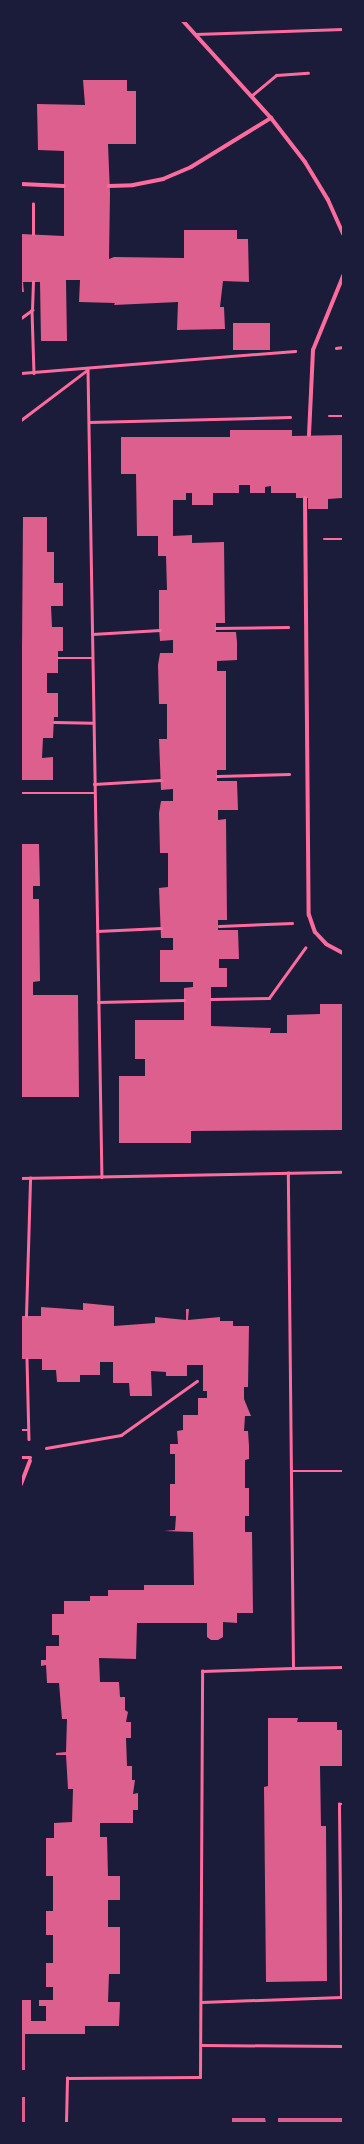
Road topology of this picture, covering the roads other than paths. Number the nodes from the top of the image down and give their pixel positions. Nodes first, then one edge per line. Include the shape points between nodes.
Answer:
1 (183, 21) edge
2 (343, 29) edge
3 (194, 34) junction
4 (308, 73) dead end
5 (251, 96) junction
6 (271, 118) junction
7 (21, 184) edge
8 (64, 186) dead end
9 (109, 186) dead end
10 (343, 234) edge
11 (343, 276) edge
12 (309, 435) dead end
13 (305, 498) dead end
14 (343, 953) edge
15 (21, 1457) edge
16 (30, 1459) joint
17 (21, 1484) edge

1 - 3 street
2 - 3 lane
3 - 5 street
4 - 5 lane via 276,75
5 - 6 street
6 - 9 street via 191,168 163,179 133,185
6 - 10 street via 305,162 328,200
7 - 8 street
11 - 12 street via 313,350
13 - 14 street via 309,915 315,932 326,944
15 - 16 lane
16 - 17 street

